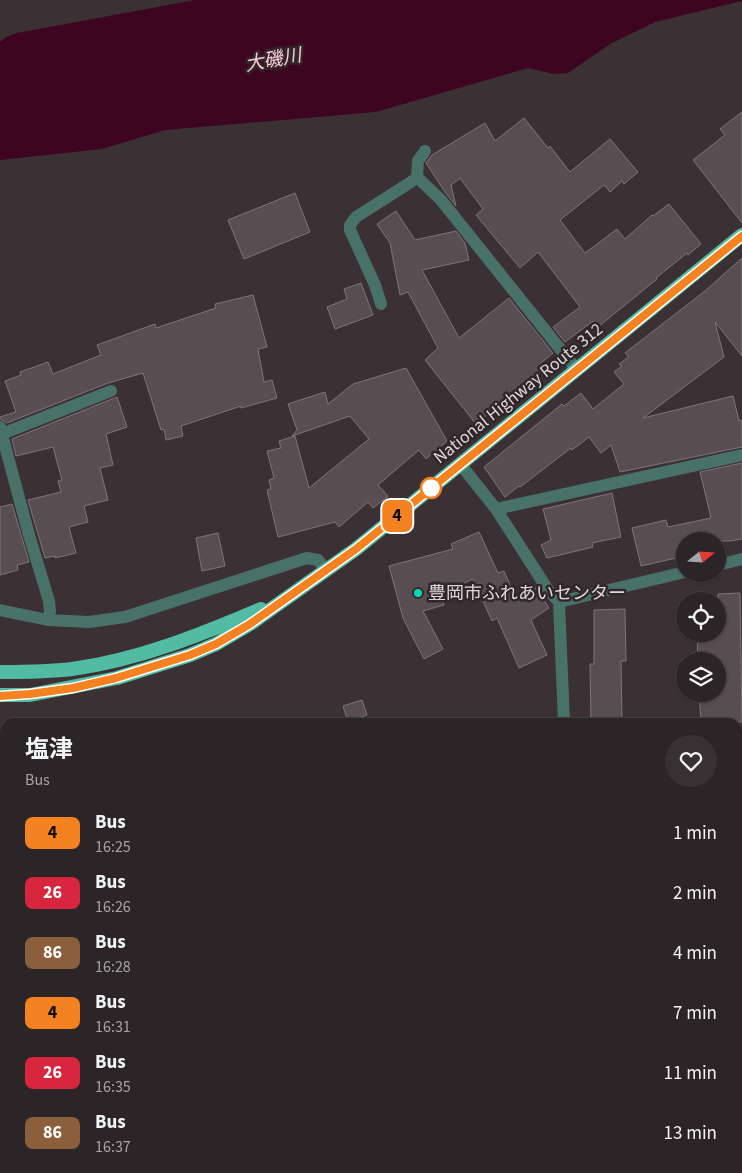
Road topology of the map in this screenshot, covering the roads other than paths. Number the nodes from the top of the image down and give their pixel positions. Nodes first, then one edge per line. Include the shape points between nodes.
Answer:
1 (424, 151) dead end
2 (417, 177) junction
3 (742, 236) edge
4 (380, 304) dead end
5 (577, 370) junction
6 (111, 392) dead end
7 (1, 431) edge
8 (742, 455) edge
9 (460, 464) junction
10 (496, 509) junction
11 (742, 559) edge
12 (726, 563) edge
13 (326, 570) junction
14 (676, 574) edge
15 (291, 595) junction
16 (559, 602) junction
17 (0, 610) edge
18 (48, 620) junction
19 (0, 672) edge
20 (0, 696) edge
21 (564, 718) edge

1 - 2 street via 418,162
2 - 4 street via 356,217 350,225
2 - 5 street via 441,200
3 - 5 highway, National Highway Route 312
5 - 9 highway, National Highway Route 312
6 - 7 street
7 - 18 street via 49,601
8 - 10 street
9 - 10 street
9 - 13 highway, National Highway Route 312
10 - 16 street
11 - 12 street
13 - 15 highway, National Highway Route 312
13 - 18 street via 318,560 307,558 125,616 89,622
14 - 16 street
15 - 19 highway, National Highway Route 312 via 211,631 114,662 72,669
15 - 20 highway, National Highway Route 312 via 250,624 190,655 73,688
16 - 21 street
17 - 18 street

